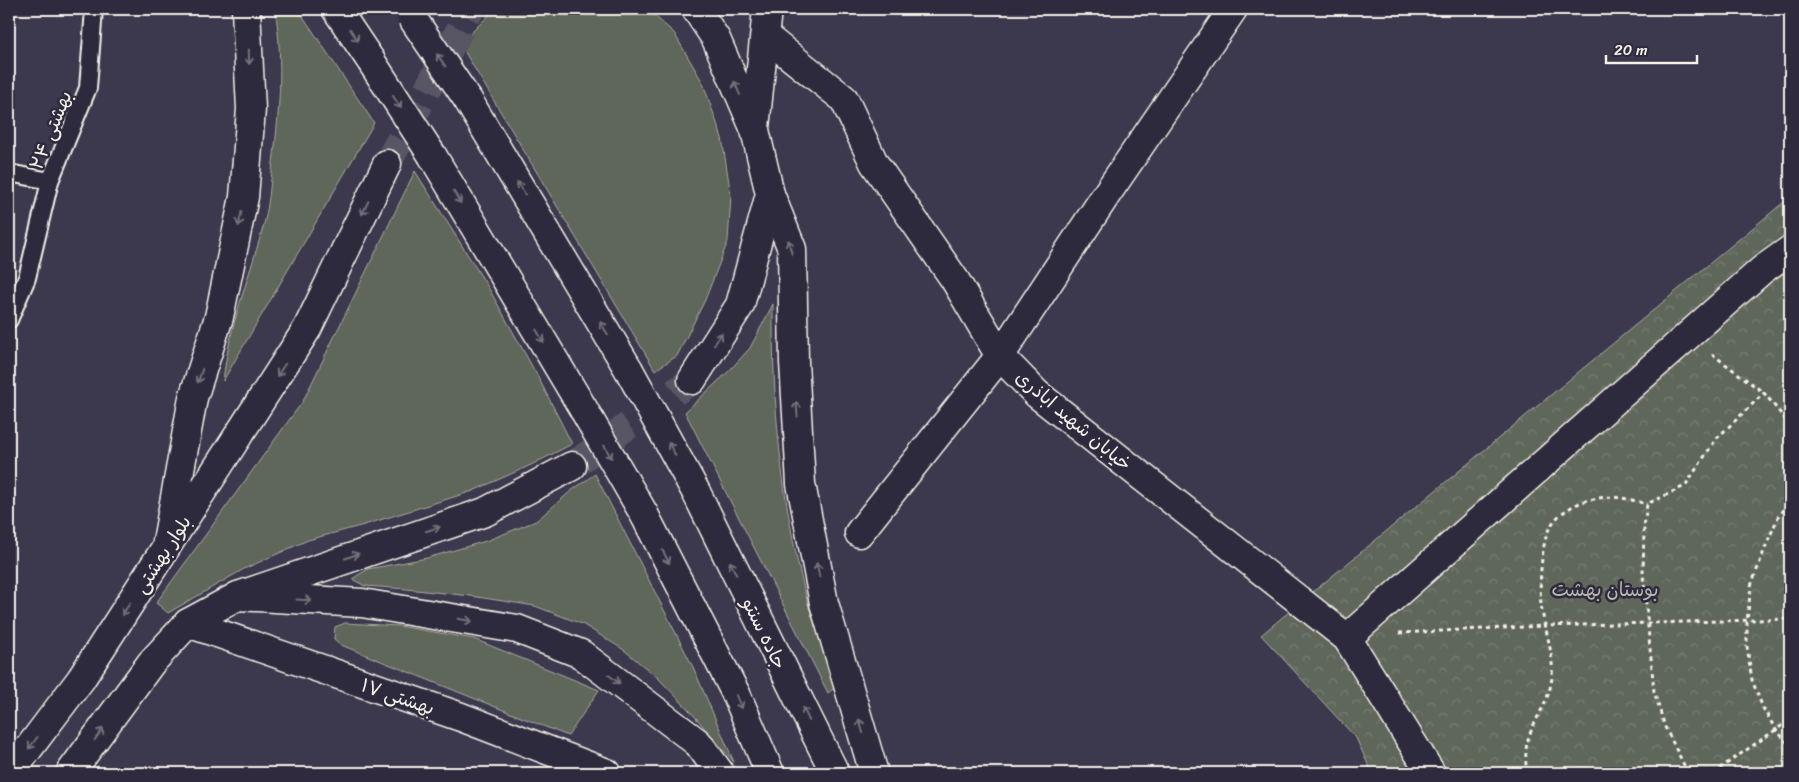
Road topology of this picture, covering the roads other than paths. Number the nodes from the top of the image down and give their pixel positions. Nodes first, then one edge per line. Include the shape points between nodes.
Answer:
1 (94, 9) edge
2 (246, 9) edge
3 (336, 9) edge
4 (696, 9) edge
5 (766, 9) edge
6 (1233, 9) edge
7 (408, 12) edge
8 (765, 36) junction
9 (755, 130) junction
10 (386, 164) tunnel mouth
11 (9, 173) edge
12 (50, 182) junction
13 (770, 194) junction
14 (1790, 250) edge
15 (9, 320) edge
16 (1000, 356) junction
17 (692, 380) tunnel mouth
18 (572, 466) tunnel mouth
19 (859, 533) dead end
20 (166, 547) junction
21 (238, 596) junction
22 (188, 623) junction
23 (1347, 638) junction
24 (10, 773) edge
25 (70, 773) edge
26 (607, 773) edge
27 (720, 773) edge
28 (770, 773) edge
29 (835, 773) edge
30 (874, 773) edge
31 (1430, 773) edge

1 - 12 lane, بهشتی ۲۴ via 88,88
2 -> 20 main road via 251,109 244,197 219,317 193,398
3 -> 28 main road, bridge via 432,155 644,514 737,696
9 -> 4 main road via 716,40
5 - 8 main road
6 - 16 main road
29 -> 7 main road, جاده سنتو, bridge via 696,492 629,370 468,100
8 - 9 main road
8 - 16 main road, خیابان شهید اباذری via 844,99 874,163 955,280
9 - 13 main road
10 -> 20 main road, بلوار بهشتی via 307,329
11 - 12 lane
12 - 15 lane, بهشتی ۲۴ via 27,278
17 -> 13 main road via 740,305
30 -> 13 main road via 824,603 801,484 792,249
14 - 23 main road via 1762,270
16 - 19 main road
16 - 23 main road, خیابان شهید اباذری via 1037,394
21 -> 18 main road via 485,512
20 -> 24 main road, بلوار بهشتی via 81,679
21 - 22 main road
21 -> 27 main road via 362,603 517,629 581,654 698,742
25 -> 22 main road via 151,663
22 - 26 main road, بهشتی ۱۷ via 461,717
23 - 31 main road

